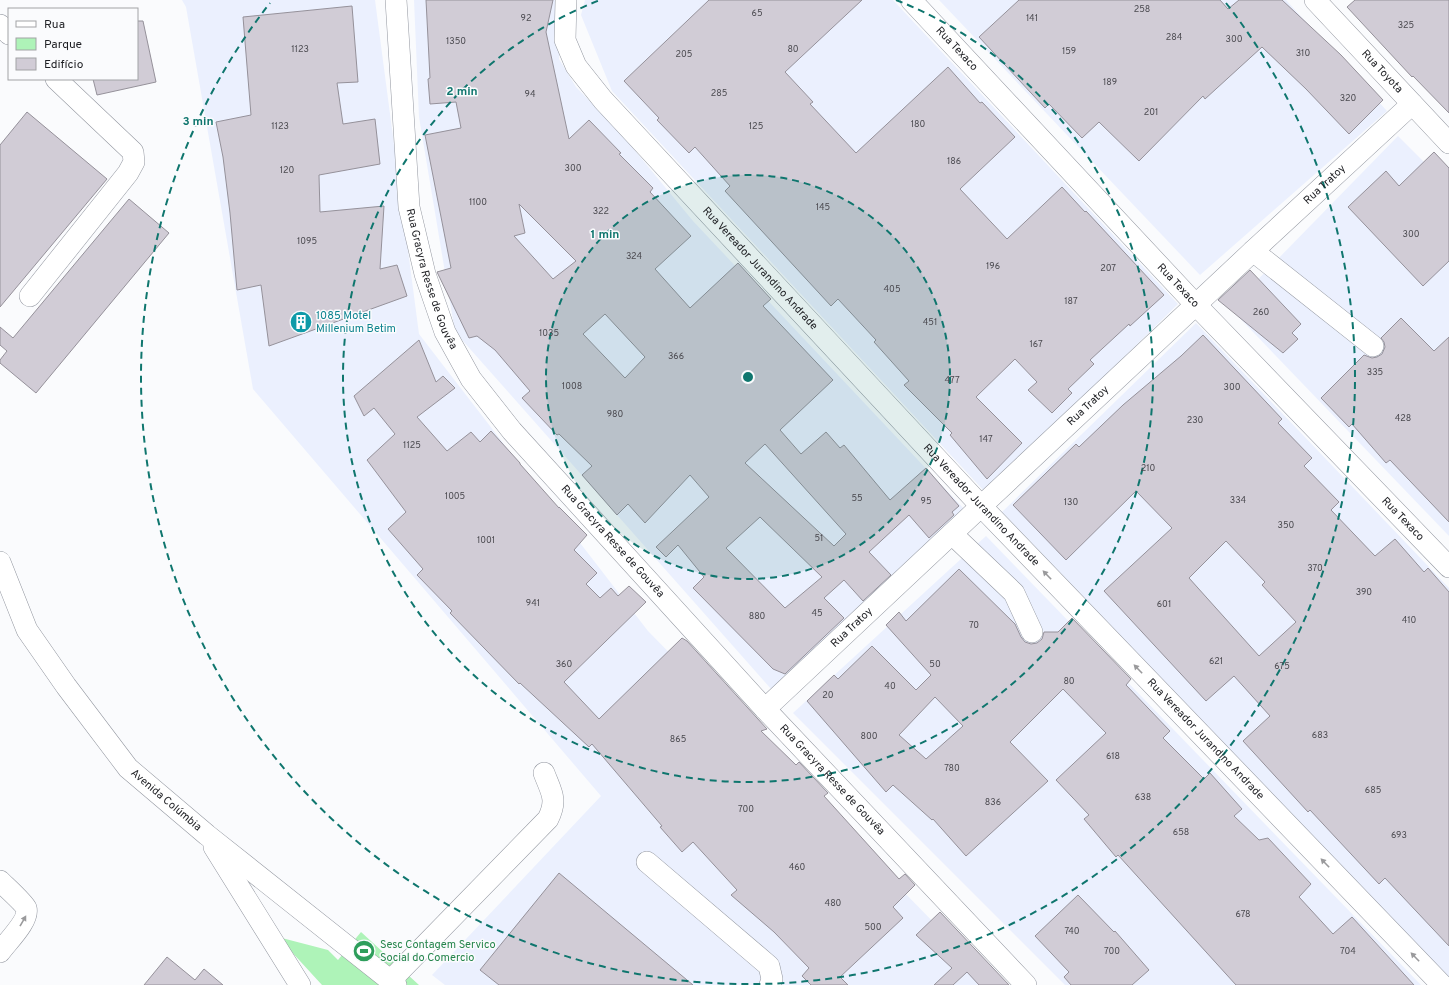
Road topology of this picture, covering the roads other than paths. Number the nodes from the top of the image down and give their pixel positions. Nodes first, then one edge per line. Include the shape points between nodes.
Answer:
1 (396, 0) edge
2 (566, 0) edge
3 (911, 0) edge
4 (1315, 0) edge
5 (0, 25) edge
6 (8, 33) edge
7 (57, 80) edge
8 (1412, 104) junction
9 (1449, 143) edge
10 (1253, 251) junction
11 (30, 296) dead end
12 (1196, 305) junction
13 (1373, 346) dead end
14 (981, 506) junction
15 (952, 534) junction
16 (0, 562) edge
17 (1449, 567) edge
18 (1032, 632) dead end
19 (765, 709) junction
20 (544, 772) dead end
21 (207, 834) junction
22 (647, 862) dead end
23 (0, 881) edge
24 (0, 952) edge
25 (393, 983) edge
26 (300, 985) edge
27 (770, 985) edge
28 (1026, 985) edge
29 (1442, 985) edge

1 - 19 street, Rua Gracyra Resse de Gouvêa via 409,207 425,274 445,332 471,379 512,431
2 - 14 street, Rua Vereador Jurandino Andrade via 565,40 576,66 603,100
3 - 12 street, Rua Texaco
4 - 8 street, Rua Toyota
5 - 6 street
7 - 11 street via 133,152 134,162 128,173
8 - 9 street, Rua Toyota
8 - 10 street, Rua Tratoy
10 - 12 street, Rua Tratoy
10 - 13 street
12 - 14 street, Rua Tratoy
12 - 17 street, Rua Texaco
14 - 15 street, Rua Tratoy
29 -> 14 street, Rua Vereador Jurandino Andrade
15 - 18 street via 1014,593
15 - 19 street, Rua Tratoy
16 - 21 street, Avenida Colúmbia via 27,630 128,768
19 - 28 street, Rua Gracyra Resse de Gouvêa
20 - 25 street via 554,798 553,809 548,819
21 - 25 street, Avenida Colúmbia
21 - 26 street
22 - 27 street via 769,966 772,979
24 -> 23 street via 27,914 26,907

